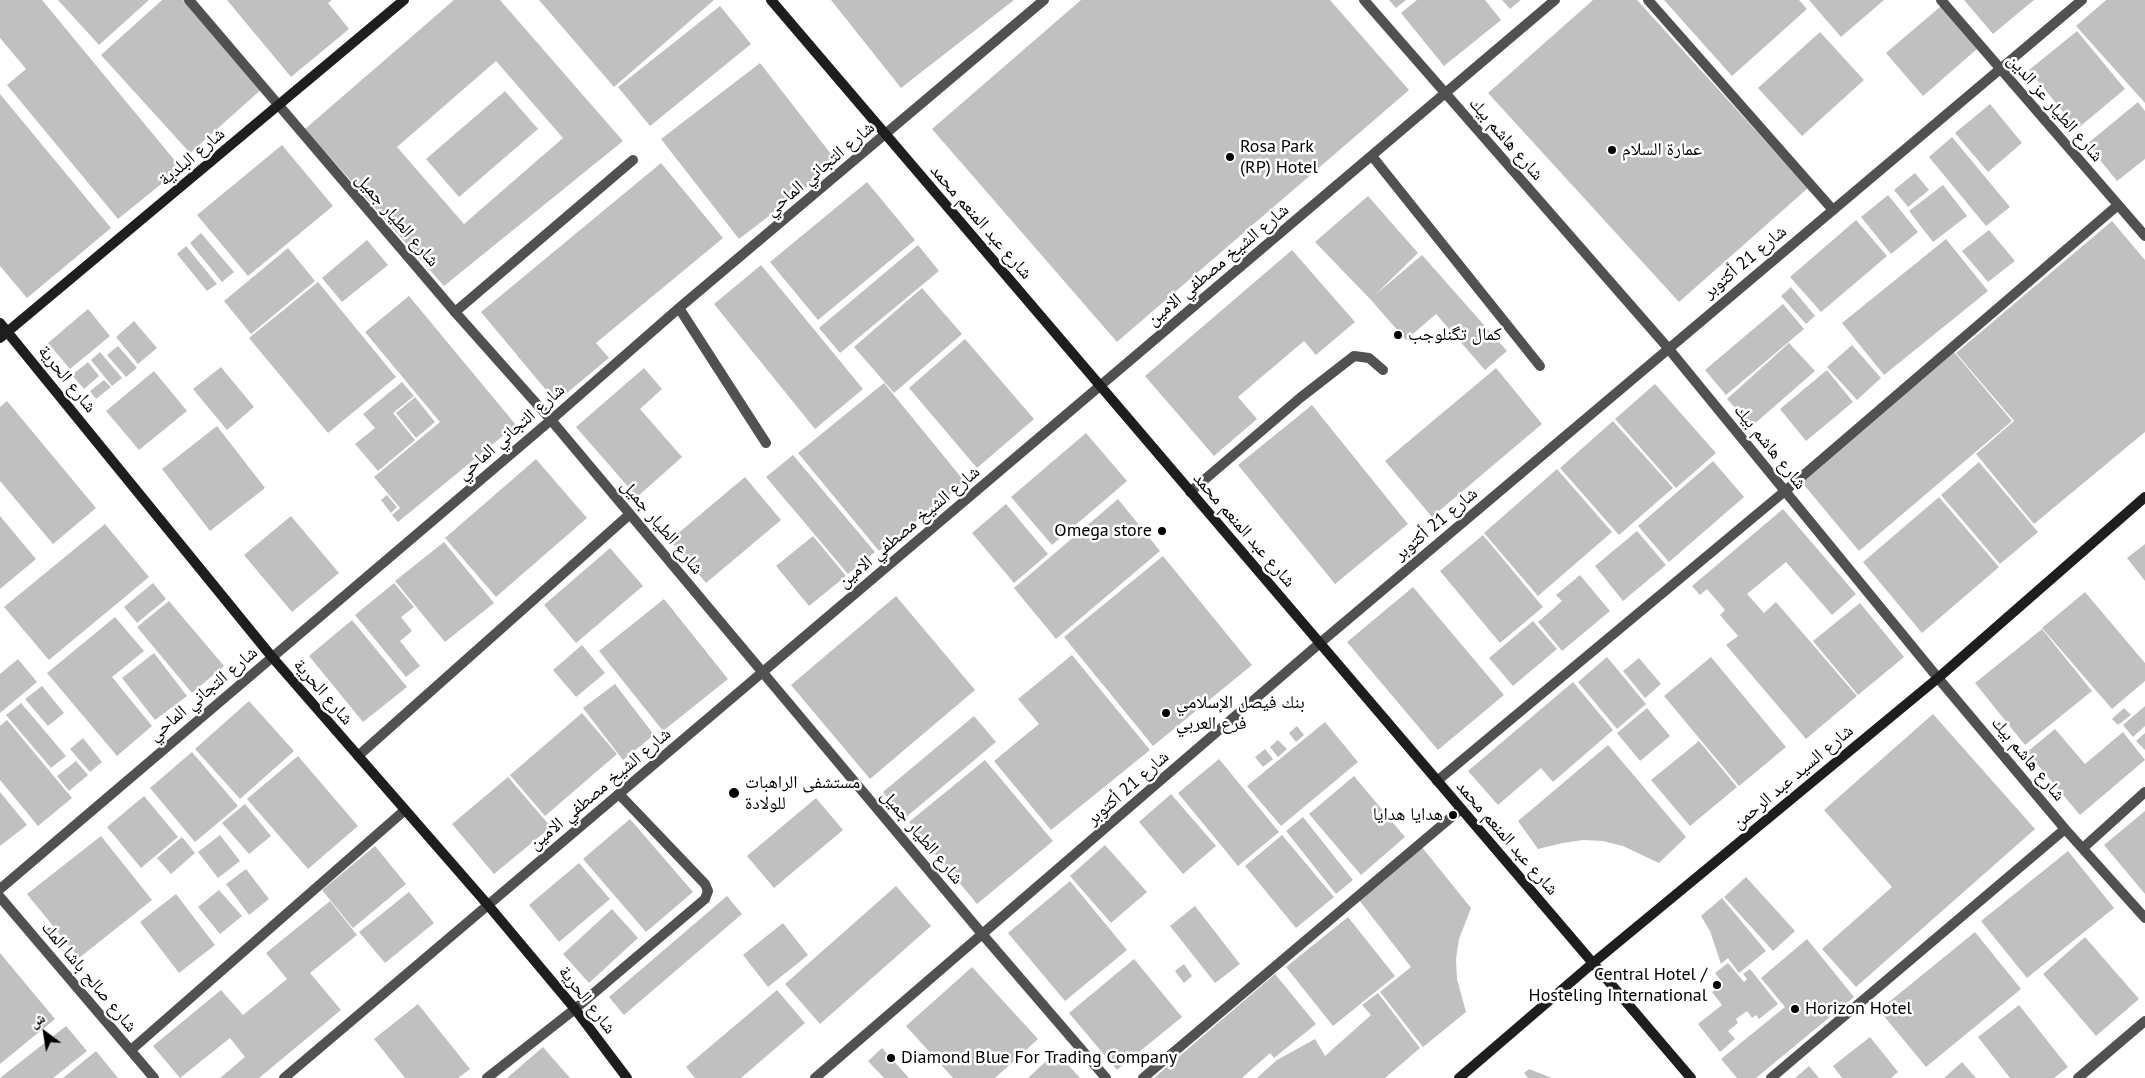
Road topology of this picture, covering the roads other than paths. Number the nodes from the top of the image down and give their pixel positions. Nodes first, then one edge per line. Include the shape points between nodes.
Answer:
1 (189, 0) edge
2 (404, 0) edge
3 (1044, 0) edge
4 (1364, 0) edge
5 (1555, 0) edge
6 (1648, 0) edge
7 (1941, 0) edge
8 (2082, 0) edge
9 (770, 1) edge
10 (2000, 69) junction
11 (1445, 93) junction
12 (278, 106) junction
13 (885, 135) junction
14 (1372, 156) junction
15 (633, 160) dead end
16 (2118, 205) junction
17 (1833, 210) junction
18 (2145, 236) edge
19 (680, 308) junction
20 (455, 312) junction
21 (0, 323) edge
22 (4, 335) edge
23 (1668, 348) junction
24 (1540, 366) dead end
25 (1383, 370) dead end
26 (1100, 386) junction
27 (551, 420) junction
28 (766, 443) dead end
29 (1785, 490) junction
30 (1190, 492) junction
31 (2145, 497) edge
32 (630, 514) junction
33 (1320, 643) junction
34 (272, 657) junction
35 (762, 672) junction
36 (1938, 678) junction
37 (358, 756) junction
38 (1437, 781) junction
39 (2145, 792) edge
40 (619, 794) junction
41 (1461, 809) junction
42 (405, 810) junction
43 (2066, 829) junction
44 (2083, 848) junction
45 (0, 889) edge
46 (0, 897) edge
47 (488, 905) junction
48 (2145, 918) edge
49 (983, 935) junction
50 (1593, 963) junction
51 (575, 1009) junction
52 (2145, 1021) edge
53 (130, 1050) junction
54 (154, 1078) edge
55 (284, 1078) edge
56 (487, 1078) edge
57 (627, 1078) edge
58 (814, 1078) edge
59 (1106, 1078) edge
60 (1143, 1078) edge
61 (1459, 1078) edge
62 (1691, 1078) edge
63 (1771, 1078) edge
64 (2078, 1078) edge

1 - 12 street, شارع الطيار جميل
2 - 12 street, شارع البلدية
3 - 13 street, شارع التجاني الماحي
4 - 11 street, شارع هاشم بيك
5 - 11 street, شارع الشيخ مصطفي الامين
6 - 17 street
7 - 10 street, شارع الطيار عز الدين
8 - 10 street, شارع 21 أكتوبر
9 - 13 street, شارع عبد المنعم محمد
10 - 16 street, شارع الطيار عز الدين
10 - 17 street, شارع 21 أكتوبر
11 - 14 street, شارع الشيخ مصطفي الامين
11 - 23 street, شارع هاشم بيك
12 - 20 street, شارع الطيار جميل
12 - 22 street, شارع البلدية
13 - 19 street, شارع التجاني الماحي
13 - 26 street, شارع عبد المنعم محمد
14 - 24 street
14 - 26 street, شارع الشيخ مصطفي الامين
15 - 20 street
16 - 18 street, شارع الطيار عز الدين
16 - 29 street
17 - 23 street, شارع 21 أكتوبر
19 - 27 street, شارع التجاني الماحي
19 - 28 street
20 - 27 street, شارع الطيار جميل
21 - 22 street, شارع الحرية
22 - 34 street, شارع الحرية
23 - 29 street, شارع هاشم بيك
23 - 33 street, شارع 21 أكتوبر
25 - 30 street via 1370,358 1354,356
26 - 30 street, شارع عبد المنعم محمد
26 - 35 street, شارع الشيخ مصطفي الامين
27 - 32 street, شارع الطيار جميل
27 - 34 street, شارع التجاني الماحي
29 - 36 street, شارع هاشم بيك
29 - 38 street
30 - 33 street, شارع عبد المنعم محمد
31 - 36 street, شارع السيد عبد الرحمن
32 - 35 street, شارع الطيار جميل
32 - 37 street
33 - 38 street, شارع عبد المنعم محمد
33 - 49 street, شارع 21 أكتوبر
34 - 37 street, شارع الحرية
34 - 45 street, شارع التجاني الماحي
35 - 40 street, شارع الشيخ مصطفي الامين
35 - 49 street, شارع الطيار جميل
36 - 43 street, شارع هاشم بيك
36 - 50 street, شارع السيد عبد الرحمن
37 - 42 street, شارع الحرية
38 - 41 street, شارع عبد المنعم محمد
39 - 44 street
40 - 47 street, شارع الشيخ مصطفي الامين
40 - 51 street via 705,884 708,891 706,899
41 - 50 street, شارع عبد المنعم محمد
41 - 60 street
42 - 47 street, شارع الحرية
42 - 53 street
43 - 44 street, شارع هاشم بيك
43 - 63 street
44 - 48 street, شارع هاشم بيك
46 - 53 street, شارع صالح باشا المك
47 - 51 street, شارع الحرية
47 - 55 street, شارع الشيخ مصطفي الامين
49 - 58 street, شارع 21 أكتوبر
49 - 59 street, شارع الطيار جميل
50 - 61 street, شارع السيد عبد الرحمن
50 - 62 street, شارع عبد المنعم محمد
51 - 56 street
51 - 57 street, شارع الحرية
52 - 64 street
53 - 54 street, شارع صالح باشا المك

